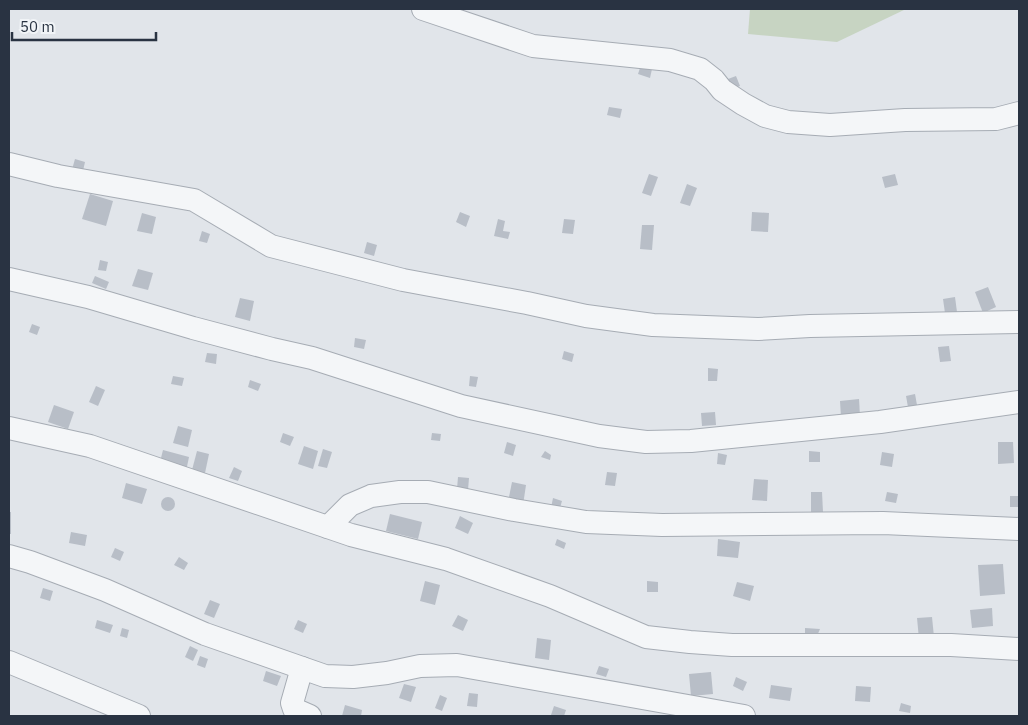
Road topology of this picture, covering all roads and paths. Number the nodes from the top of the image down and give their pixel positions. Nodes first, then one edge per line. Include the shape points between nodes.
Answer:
1 (423, 9) edge
2 (1019, 113) edge
3 (9, 164) edge
4 (9, 279) edge
5 (1019, 322) edge
6 (1019, 402) edge
7 (9, 428) edge
8 (328, 527) junction
9 (1019, 529) edge
10 (9, 556) edge
11 (1019, 649) edge
12 (9, 662) edge
13 (302, 668) junction
14 (139, 716) edge
15 (310, 716) edge
16 (744, 716) edge

1 - 2 street via 533,46 670,60 700,69 722,90 744,104 765,116 788,122 830,125 996,119
3 - 5 street via 194,200 271,246 402,280 586,316 653,325 758,329
4 - 6 street via 88,297 272,350 312,358 461,406 599,436 646,442 691,441 880,422
7 - 8 street via 90,446
8 - 9 street via 350,505 371,496 428,492 586,522 662,525 883,523
8 - 11 street via 446,560 550,596 646,637 732,645 951,645
10 - 13 street via 97,587 205,634
12 - 14 street
13 - 15 street via 292,704 294,709
13 - 16 street via 325,676 353,677 420,666 457,665

